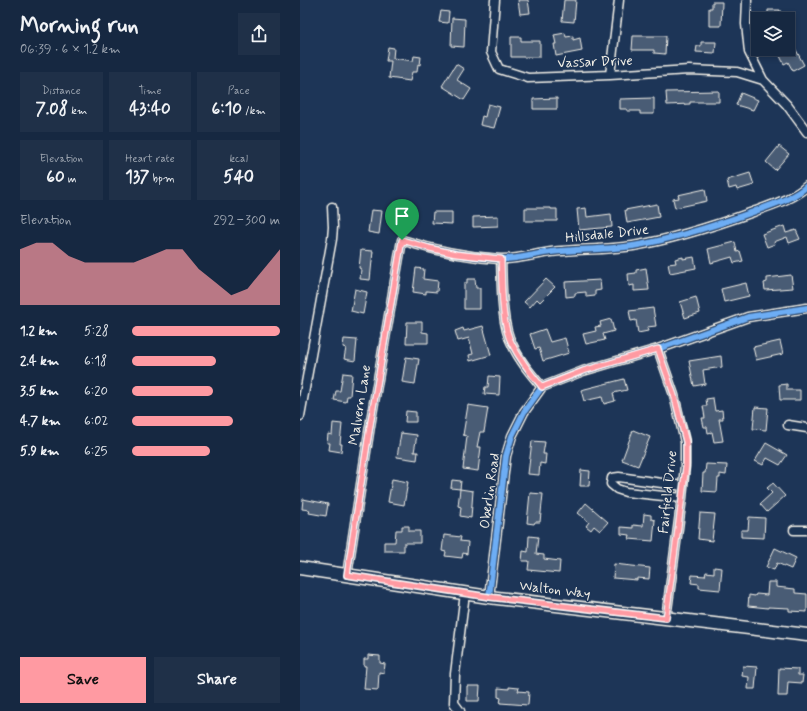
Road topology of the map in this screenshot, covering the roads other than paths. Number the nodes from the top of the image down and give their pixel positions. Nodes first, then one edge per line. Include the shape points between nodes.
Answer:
1 (495, 0) edge
2 (619, 0) edge
3 (747, 0) edge
4 (610, 75) junction
5 (763, 80) junction
6 (807, 132) edge
7 (807, 186) edge
8 (332, 207) dead end
9 (402, 240) joint
10 (501, 259) junction
11 (807, 308) edge
12 (658, 349) junction
13 (542, 387) junction
14 (300, 416) edge
15 (788, 425) dead end
16 (807, 428) edge
17 (683, 486) junction
18 (682, 498) junction
19 (794, 530) dead end
20 (807, 530) edge
21 (300, 568) edge
22 (347, 575) junction
23 (465, 593) junction
24 (489, 597) junction
25 (666, 618) junction
26 (807, 635) edge
27 (460, 711) edge

1 - 4 street, Vassar Drive via 491,52 498,69 528,78
2 - 4 street
3 - 5 street via 746,24 750,52
4 - 5 street, Vassar Drive via 689,70 737,72
5 - 6 street via 787,105
7 - 10 street, Hillsdale Drive via 773,204 732,220 677,236 632,246
8 - 14 street via 332,239
9 - 10 street, Hillsdale Drive via 442,251
9 - 22 street, Malvern Lane
10 - 13 street via 505,319 511,343 528,371
11 - 12 street via 748,317
12 - 13 street via 583,371
12 - 17 street, Fairfield Drive via 674,395 686,442
13 - 24 street, Oberlin Road via 524,412 512,436 506,456
15 - 16 street
17 - 18 street, Fairfield Drive
17 - 18 street via 612,478 612,484 617,489 626,492
18 - 25 street, Fairfield Drive
19 - 20 street
21 - 22 main road, Walton Way
22 - 23 main road, Walton Way
23 - 24 main road, Walton Way
23 - 27 street via 455,674 454,703
24 - 25 main road, Walton Way
25 - 26 main road, Walton Way

